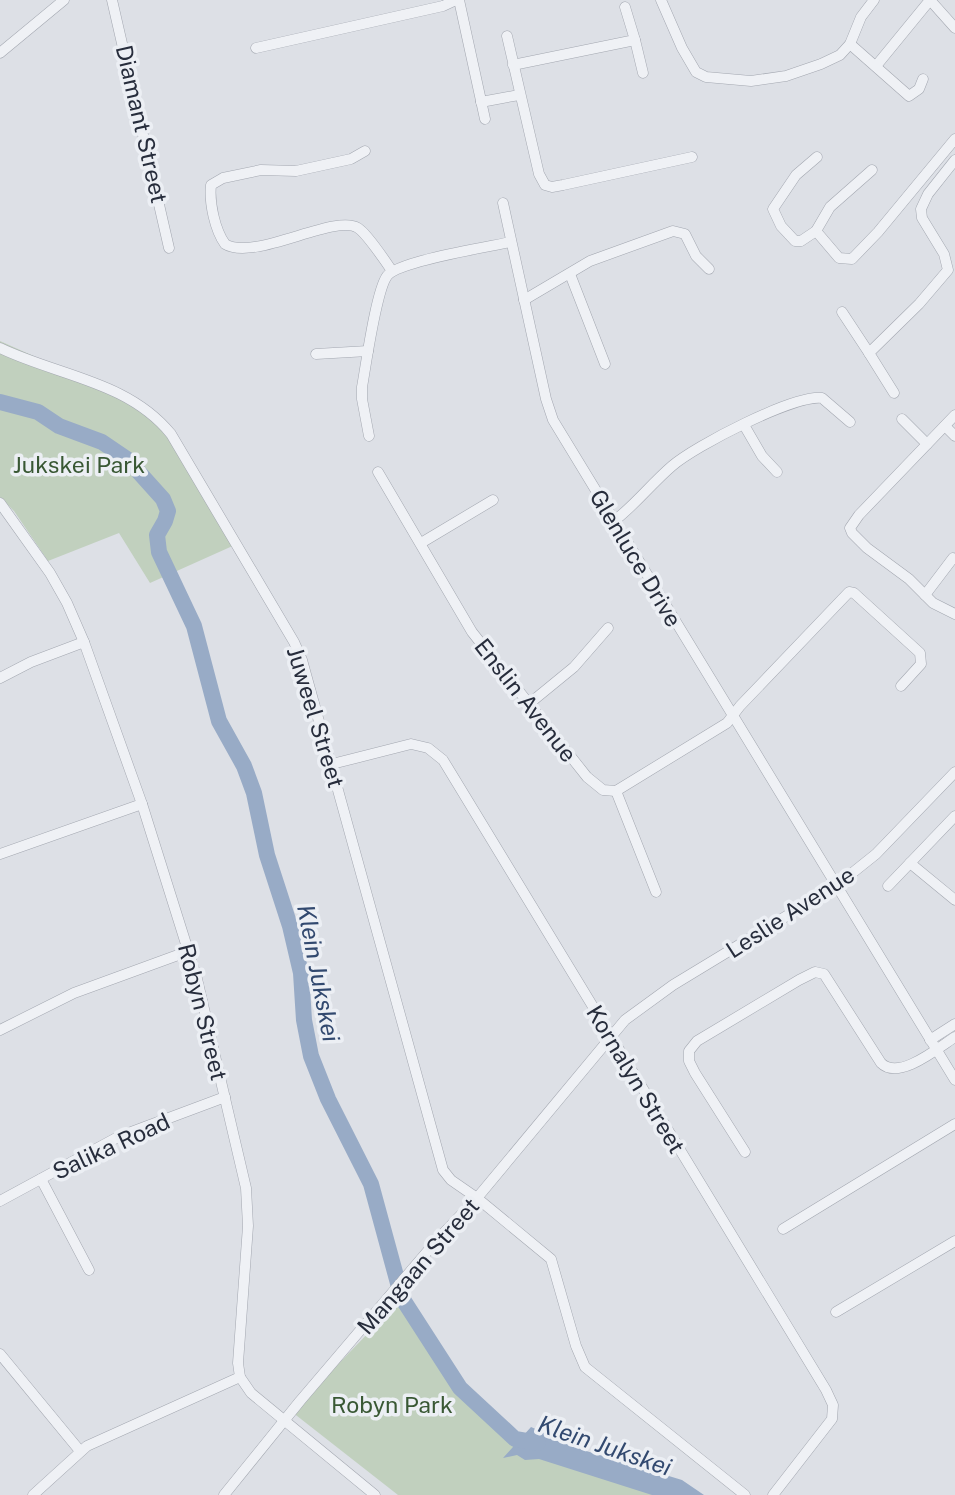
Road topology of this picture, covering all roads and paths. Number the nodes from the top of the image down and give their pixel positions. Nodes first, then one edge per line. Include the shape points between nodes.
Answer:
1 (64, 0) edge
2 (112, 0) edge
3 (457, 0) edge
4 (662, 0) edge
5 (874, 0) edge
6 (625, 8) dead end
7 (955, 27) edge
8 (507, 36) dead end
9 (635, 40) junction
10 (850, 44) junction
11 (256, 48) dead end
12 (0, 53) edge
13 (513, 65) junction
14 (876, 66) junction
15 (643, 73) dead end
16 (923, 79) dead end
17 (519, 95) junction
18 (481, 102) junction
19 (485, 119) dead end
20 (955, 140) edge
21 (365, 151) dead end
22 (692, 157) dead end
23 (817, 157) dead end
24 (955, 160) edge
25 (872, 170) dead end
26 (503, 203) dead end
27 (816, 231) junction
28 (511, 242) junction
29 (169, 248) dead end
30 (709, 269) dead end
31 (392, 271) junction
32 (570, 274) junction
33 (524, 300) junction
34 (842, 312) dead end
35 (0, 348) edge
36 (368, 351) junction
37 (869, 353) junction
38 (316, 354) dead end
39 (605, 364) dead end
40 (894, 393) dead end
41 (955, 415) edge
42 (902, 419) dead end
43 (850, 422) dead end
44 (744, 425) junction
45 (945, 426) junction
46 (369, 436) dead end
47 (955, 436) edge
48 (928, 444) junction
49 (378, 472) dead end
50 (777, 472) dead end
51 (493, 499) dead end
52 (0, 503) edge
53 (614, 521) junction
54 (421, 543) junction
55 (953, 558) dead end
56 (925, 596) junction
57 (955, 614) edge
58 (608, 628) dead end
59 (84, 642) junction
60 (0, 678) edge
61 (901, 686) dead end
62 (530, 703) junction
63 (733, 716) junction
64 (332, 764) junction
65 (955, 772) edge
66 (617, 791) junction
67 (142, 804) junction
68 (955, 816) edge
69 (0, 854) edge
70 (910, 863) junction
71 (836, 886) junction
72 (888, 886) dead end
73 (656, 892) dead end
74 (955, 900) edge
75 (189, 951) junction
76 (955, 1024) edge
77 (0, 1030) edge
78 (611, 1035) junction
79 (955, 1037) edge
80 (933, 1045) junction
81 (955, 1080) edge
82 (225, 1097) junction
83 (955, 1124) edge
84 (745, 1152) dead end
85 (41, 1179) junction
86 (477, 1198) junction
87 (0, 1201) edge
88 (783, 1229) dead end
89 (955, 1241) edge
90 (89, 1270) dead end
91 (836, 1312) dead end
92 (0, 1354) edge
93 (240, 1377) junction
94 (284, 1421) junction
95 (80, 1451) junction
96 (33, 1495) edge
97 (223, 1495) edge
98 (375, 1495) edge
99 (745, 1495) edge
100 (773, 1495) edge

1 - 12 street
2 - 29 street, Diamant Street
3 - 11 street
3 - 18 street
4 - 10 street via 682,48 696,72 706,77 774,79 832,59
5 - 10 street via 860,17
6 - 9 street
7 - 14 street via 930,0
8 - 13 street
9 - 13 street
9 - 15 street
10 - 14 street
13 - 17 street
14 - 16 street via 909,96
17 - 18 street
17 - 22 street via 541,181 548,187
18 - 19 street
20 - 27 street via 852,258 839,258
21 - 31 street via 351,159 296,171 261,170 217,179 210,193 218,229 225,244 241,250 353,226
23 - 27 street via 796,175 773,209 795,241
24 - 37 street via 921,208 948,270
25 - 27 street via 830,206
26 - 28 street, Glenluce Drive
28 - 31 street
28 - 33 street, Glenluce Drive
30 - 32 street via 696,256 687,235 673,231 590,261
31 - 36 street via 381,291
32 - 33 street
32 - 39 street
33 - 53 street, Glenluce Drive via 550,415
34 - 37 street
35 - 64 street, Juweel Street via 124,395 171,434 299,652
36 - 38 street
36 - 46 street via 362,394
37 - 40 street
41 - 45 street
42 - 48 street
43 - 44 street via 826,400 814,398
44 - 50 street
44 - 53 street via 673,464
45 - 47 street
45 - 48 street
48 - 56 street via 850,528
49 - 54 street, Enslin Avenue
51 - 54 street
52 - 59 street, Robyn Street via 55,582
53 - 63 street, Glenluce Drive
54 - 62 street, Enslin Avenue via 472,632
55 - 56 street
56 - 57 street
58 - 62 street via 574,667
59 - 60 street
59 - 67 street, Robyn Street
61 - 63 street via 921,664 920,653 851,592
62 - 66 street, Enslin Avenue via 593,784
63 - 66 street
63 - 71 street, Glenluce Drive
64 - 78 street, Kornalyn Street via 407,744 438,755
64 - 86 street, Juweel Street via 438,1156 446,1174
65 - 71 street, Leslie Avenue via 876,854
66 - 73 street
67 - 69 street
67 - 75 street, Robyn Street
68 - 70 street
70 - 72 street
70 - 74 street
71 - 78 street, Leslie Avenue via 673,985
71 - 80 street, Glenluce Drive
75 - 77 street via 65,997
75 - 82 street, Robyn Street
76 - 80 street
78 - 86 street, Mangaan Street
78 - 100 street, Kornalyn Street via 833,1405 830,1422
79 - 80 street
80 - 81 street, Glenluce Drive
80 - 84 street via 902,1069 886,1068 828,978 811,973 696,1041 689,1051 695,1073
82 - 85 street, Salika Road via 131,1131
82 - 93 street, Robyn Street via 247,1206
83 - 88 street
85 - 87 street, Salika Road
85 - 90 street
86 - 94 street, Mangaan Street
86 - 99 street, Juweel Street via 551,1259 585,1367
89 - 91 street
92 - 95 street
93 - 94 street via 251,1394
93 - 95 street
94 - 97 street, Mangaan Street
94 - 98 street
95 - 96 street

